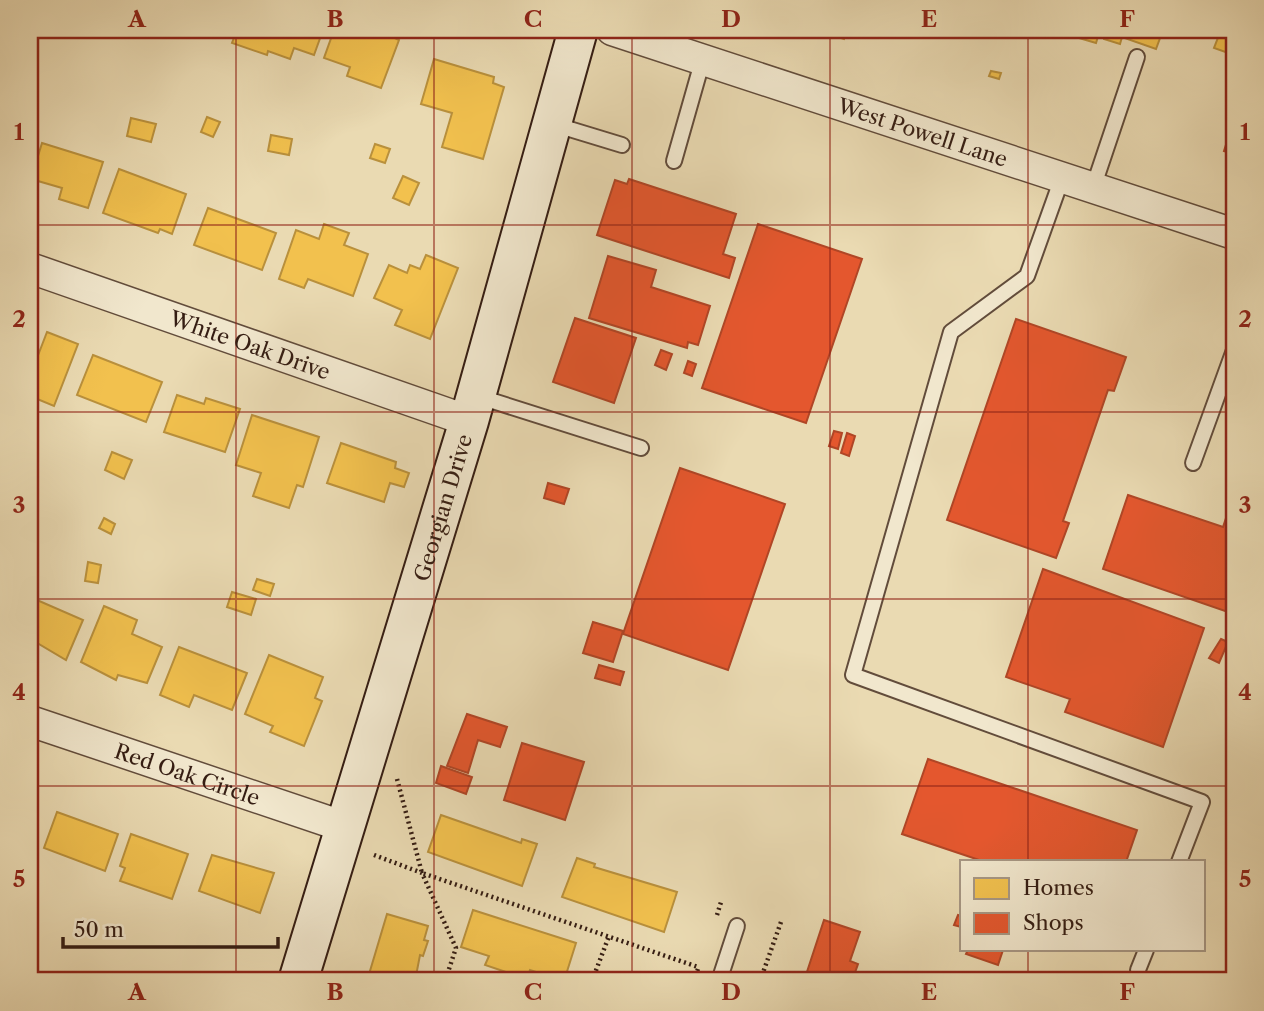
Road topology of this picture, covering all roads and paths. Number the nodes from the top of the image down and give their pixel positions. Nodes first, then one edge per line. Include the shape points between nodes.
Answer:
1 (578, 30) edge
2 (612, 30) edge
3 (1137, 57) dead end
4 (702, 59) junction
5 (552, 124) junction
6 (622, 145) dead end
7 (674, 161) dead end
8 (1062, 177) junction
9 (1093, 188) junction
10 (1234, 234) edge
11 (30, 268) edge
12 (1234, 350) edge
13 (472, 408) junction
14 (640, 448) dead end
15 (1194, 463) dead end
16 (30, 721) edge
17 (397, 779) dead end
18 (345, 827) junction
19 (374, 855) dead end
20 (1180, 860) edge
21 (422, 873) junction
22 (780, 922) dead end
23 (737, 926) dead end
24 (608, 936) junction
25 (1146, 951) edge
26 (698, 967) dead end
27 (1138, 970) dead end
28 (298, 981) edge
29 (445, 981) edge
30 (592, 981) edge
31 (719, 981) edge
32 (760, 981) edge

1 - 5 street, Georgian Drive
2 - 4 street, West Powell Lane
3 - 9 lane
4 - 7 lane
4 - 8 street, West Powell Lane
5 - 6 lane
5 - 13 street, Georgian Drive
8 - 9 street, West Powell Lane
8 - 20 lane via 1027,276 951,332 853,675 1202,802
9 - 10 street, West Powell Lane
11 - 13 street, White Oak Drive
12 - 15 lane
13 - 14 lane
13 - 18 street, Georgian Drive
16 - 18 street, Red Oak Circle
17 - 21 path
18 - 28 street, Georgian Drive
19 - 21 path
21 - 24 path
21 - 29 path via 456,948
22 - 32 path
23 - 31 lane
24 - 26 path
24 - 30 path
25 - 27 lane

